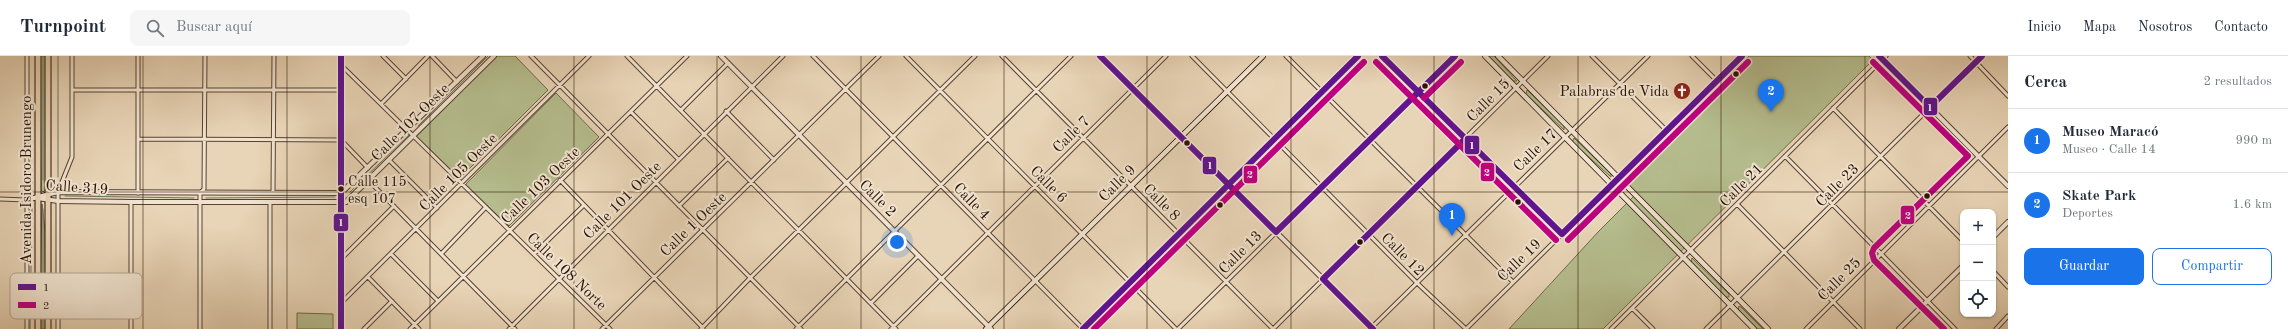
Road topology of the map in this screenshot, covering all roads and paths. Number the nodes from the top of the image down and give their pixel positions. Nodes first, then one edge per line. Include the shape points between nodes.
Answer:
1 (27, 56) edge
2 (38, 56) edge
3 (48, 56) edge
4 (72, 56) edge
5 (138, 56) edge
6 (205, 56) edge
7 (274, 56) edge
8 (341, 56) edge
9 (383, 56) edge
10 (428, 56) edge
11 (432, 56) edge
12 (483, 56) edge
13 (494, 56) edge
14 (532, 56) edge
15 (589, 56) edge
16 (627, 56) edge
17 (687, 56) edge
18 (721, 56) edge
19 (783, 56) edge
20 (813, 56) edge
21 (879, 56) edge
22 (906, 56) edge
23 (975, 56) edge
24 (1002, 56) edge
25 (1071, 56) edge
26 (1100, 56) edge
27 (1166, 56) edge
28 (1192, 56) edge
29 (1263, 56) edge
30 (1286, 56) edge
31 (1358, 56) edge
32 (1382, 56) edge
33 (1454, 56) edge
34 (1485, 56) edge
35 (1498, 56) edge
36 (1548, 56) edge
37 (1592, 56) edge
38 (1648, 56) edge
39 (1692, 56) edge
40 (1742, 56) edge
41 (1970, 56) edge
42 (1982, 56) edge
43 (1883, 57) edge
44 (1976, 62) junction
45 (728, 63) junction
46 (341, 66) junction
47 (406, 79) junction
48 (1522, 81) junction
49 (1717, 81) junction
50 (456, 82) junction
51 (1620, 84) junction
52 (561, 85) junction
53 (657, 86) junction
54 (751, 87) junction
55 (1516, 87) junction
56 (845, 89) junction
57 (1133, 89) junction
58 (72, 90) junction
59 (138, 90) junction
60 (205, 90) junction
61 (274, 90) junction
62 (342, 90) junction
63 (941, 90) junction
64 (1036, 91) junction
65 (1226, 92) junction
66 (1322, 92) junction
67 (1418, 92) junction
68 (2008, 96) edge
69 (381, 104) junction
70 (1930, 107) junction
71 (1833, 108) junction
72 (681, 110) junction
73 (631, 112) junction
74 (726, 112) junction
75 (2008, 127) edge
76 (407, 130) junction
77 (1572, 131) junction
78 (1667, 131) junction
79 (608, 134) junction
80 (704, 134) junction
81 (799, 135) junction
82 (413, 136) junction
83 (1564, 136) junction
84 (1181, 137) junction
85 (893, 138) junction
86 (1083, 138) junction
87 (138, 139) junction
88 (988, 139) junction
89 (1274, 139) junction
90 (1464, 139) junction
91 (204, 140) junction
92 (273, 140) junction
93 (342, 140) junction
94 (1369, 140) junction
95 (1785, 156) junction
96 (1979, 156) junction
97 (1880, 157) junction
98 (728, 158) junction
99 (678, 159) junction
100 (389, 160) junction
101 (774, 160) junction
102 (368, 168) junction
103 (1619, 179) junction
104 (368, 180) junction
105 (560, 180) junction
106 (656, 182) junction
107 (751, 182) junction
108 (847, 183) junction
109 (462, 184) junction
110 (1229, 184) junction
111 (941, 185) junction
112 (1036, 185) junction
113 (1612, 185) junction
114 (1131, 186) junction
115 (2008, 186) edge
116 (1322, 187) junction
117 (1416, 187) junction
118 (1513, 187) junction
119 (58, 192) junction
120 (138, 192) junction
121 (200, 193) junction
122 (273, 193) junction
123 (341, 193) junction
124 (48, 194) junction
125 (37, 198) junction
126 (0, 199) edge
127 (26, 200) junction
128 (48, 200) junction
129 (58, 201) junction
130 (131, 202) junction
131 (200, 202) junction
132 (270, 203) junction
133 (342, 203) junction
134 (1737, 204) junction
135 (584, 205) junction
136 (1832, 205) junction
137 (394, 206) junction
138 (679, 206) junction
139 (1928, 206) junction
140 (486, 207) junction
141 (437, 208) junction
142 (2008, 222) edge
143 (416, 229) junction
144 (510, 230) junction
145 (608, 230) junction
146 (702, 230) junction
147 (799, 230) junction
148 (894, 231) junction
149 (1276, 232) junction
150 (988, 233) junction
151 (1082, 234) junction
152 (1179, 234) junction
153 (1369, 234) junction
154 (1562, 234) junction
155 (1996, 234) edge
156 (1464, 236) junction
157 (1960, 238) edge
158 (1690, 250) junction
159 (1784, 252) junction
160 (391, 254) junction
161 (441, 254) junction
162 (534, 254) junction
163 (1880, 254) junction
164 (918, 256) junction
165 (1683, 257) junction
166 (341, 259) junction
167 (1960, 269) edge
168 (27, 273) edge
169 (38, 273) edge
170 (48, 273) edge
171 (58, 273) edge
172 (131, 273) edge
173 (1996, 274) edge
174 (463, 276) junction
175 (368, 277) junction
176 (654, 278) junction
177 (750, 278) junction
178 (846, 278) junction
179 (559, 279) junction
180 (941, 279) junction
181 (1323, 279) junction
182 (1035, 281) junction
183 (1130, 282) junction
184 (1225, 282) junction
185 (1513, 282) junction
186 (1417, 283) junction
187 (2008, 287) edge
188 (1737, 298) junction
189 (392, 301) junction
190 (438, 301) junction
191 (1833, 301) junction
192 (1927, 302) junction
193 (341, 304) junction
194 (870, 304) junction
195 (1731, 305) junction
196 (1632, 308) junction
197 (2008, 316) edge
198 (27, 319) edge
199 (38, 319) edge
200 (414, 324) junction
201 (606, 325) junction
202 (512, 326) junction
203 (799, 328) edge
204 (893, 328) edge
205 (988, 328) edge
206 (1372, 328) edge
207 (27, 329) edge
208 (38, 329) edge
209 (200, 329) edge
210 (270, 329) edge
211 (341, 329) edge
212 (364, 329) edge
213 (410, 329) edge
214 (419, 329) edge
215 (509, 329) edge
216 (515, 329) edge
217 (602, 329) edge
218 (610, 329) edge
219 (702, 329) edge
220 (1083, 329) edge
221 (1177, 329) edge
222 (1273, 329) edge
223 (1466, 329) edge
224 (1611, 329) edge
225 (1653, 329) edge
226 (1706, 329) edge
227 (1754, 329) edge
228 (1768, 329) edge
229 (1806, 329) edge
230 (1860, 329) edge
231 (1899, 329) edge
232 (1955, 329) edge
233 (1996, 329) edge

1 - 127 street
2 - 125 main road, Avenida Isidoro Brunengo
3 - 124 main road, Avenida Isidoro Brunengo
4 - 58 street
5 - 59 street
6 - 60 street
7 - 61 street
8 - 46 street
9 - 47 street
10 - 47 street
11 - 50 street
12 - 50 street, Calle 107 Oeste
13 - 82 street, Calle 107 Oeste
14 - 52 street
15 - 52 street, Calle 105 Oeste
16 - 53 street
17 - 53 street, Calle 103 Oeste
18 - 45 street, Calle 2
19 - 54 street, Calle 101 Oeste
20 - 56 street, Calle 4
21 - 56 street, Calle 1 Oeste
22 - 63 street, Calle 6
23 - 63 street
24 - 64 street, Calle 8
25 - 64 street
26 - 57 street
27 - 57 street, Calle 7
28 - 65 street, Calle 12
29 - 65 main road, Calle 9
30 - 66 street
31 - 66 street
32 - 67 street
33 - 67 street, Calle 13
34 - 55 main road
35 - 48 main road
36 - 48 street, Calle 15
37 - 51 street
38 - 51 street, Calle 17
39 - 49 street
40 - 49 street, Calle 19
41 - 44 street
42 - 44 street, Calle 23
43 - 70 street
43 - 71 street, Calle 21
44 - 68 street
44 - 70 street, Calle 23
45 - 54 street, Calle 2
45 - 72 street
46 - 62 street
46 - 69 street, Calle 108 Norte
47 - 69 street
48 - 55 street, Calle 15
48 - 77 main road
49 - 78 street, Calle 19
50 - 76 street, Calle 107 Oeste
51 - 77 street, Calle 17
51 - 78 street
52 - 79 street
52 - 109 street, Calle 105 Oeste
53 - 72 street
53 - 73 street, Calle 103 Oeste
54 - 74 street, Calle 101 Oeste
54 - 81 street, Calle 2
55 - 83 main road
55 - 90 street, Calle 15
56 - 81 street, Calle 1 Oeste
56 - 85 street, Calle 4
57 - 84 street
57 - 86 street, Calle 7
58 - 59 street
58 - 119 street via 71,160
59 - 60 street
59 - 87 street
60 - 61 street
60 - 91 street
61 - 62 street
61 - 92 street
62 - 93 street
63 - 85 street
63 - 88 street, Calle 6
64 - 86 street, Calle 8
64 - 88 street
65 - 84 main road, Calle 9
65 - 89 street, Calle 12
66 - 89 street
66 - 94 street
67 - 90 street
67 - 94 street, Calle 13
69 - 76 street, Calle 108 Norte
70 - 96 street
70 - 97 street, Calle 23
71 - 95 street, Calle 21
71 - 97 street
72 - 80 street
73 - 79 street, Calle 103 Oeste
73 - 99 street
74 - 80 street, Calle 101 Oeste
74 - 101 street
75 - 96 street, Calle 25
76 - 82 street, Calle 108 Norte
76 - 102 street, Calle 107 Oeste
77 - 83 street, Calle 17
77 - 103 main road
78 - 103 street, Calle 19
79 - 105 street, Calle 103 Oeste
79 - 106 street
80 - 98 street
80 - 99 street, Calle 101 Oeste
81 - 101 street, Calle 1 Oeste
81 - 108 street, Calle 2
82 - 100 street, Calle 107 Oeste
82 - 109 street, Calle 108 Norte
83 - 113 main road
83 - 118 street, Calle 17
84 - 110 street
84 - 114 main road, Calle 9
85 - 108 street
85 - 111 street, Calle 4
86 - 112 street, Calle 7
86 - 114 street, Calle 8
87 - 91 street
87 - 120 street
88 - 111 street
88 - 112 street, Calle 6
89 - 110 street
89 - 116 street, Calle 12
90 - 117 street, Calle 15
90 - 118 street
91 - 92 street
91 - 121 street via 204,189
92 - 93 street
92 - 122 street
93 - 102 street
93 - 123 street
94 - 116 street, Calle 13
94 - 117 street
95 - 134 street, Calle 21
95 - 136 street
96 - 115 street
96 - 139 street, Calle 25
97 - 136 street, Calle 23
97 - 139 street
98 - 107 street
98 - 138 street
99 - 106 street, Calle 101 Oeste
100 - 104 street, Calle 107 Oeste
100 - 141 street
101 - 107 street, Calle 1 Oeste
102 - 123 street, Calle 107 Oeste
103 - 113 street, Calle 19
103 - 158 main road
104 - 133 street, Calle 107 Oeste
104 - 137 street
105 - 135 street
105 - 144 street, Calle 103 Oeste
106 - 138 street
106 - 145 street, Calle 101 Oeste
107 - 146 street, Calle 1 Oeste
107 - 147 street
108 - 147 street
108 - 148 street, Calle 2
109 - 140 street, Calle 108 Norte
109 - 141 street, Calle 105 Oeste
110 - 149 street
110 - 152 street
111 - 148 street
111 - 150 street, Calle 4
112 - 150 street, Calle 7
112 - 151 street, Calle 6
113 - 154 street, Calle 19
113 - 165 main road
114 - 151 main road, Calle 9
114 - 152 street, Calle 8
116 - 149 street, Calle 13
116 - 153 street, Calle 12
117 - 153 street, Calle 15
117 - 156 street
118 - 154 street
118 - 156 street, Calle 17
119 - 120 street, Calle 319
119 - 124 street, Calle 319
119 - 129 street
120 - 121 street, Calle 319
121 - 122 street, Calle 319
121 - 131 street
122 - 123 street, Calle 319
123 - 133 street
124 - 125 street, Calle 319
124 - 128 main road, Avenida Isidoro Brunengo
125 - 127 street
125 - 128 street, Calle 319
125 - 169 main road, Avenida Isidoro Brunengo
126 - 127 street, Calle 319
127 - 168 street
128 - 129 street, Calle 319
128 - 170 main road, Avenida Isidoro Brunengo
129 - 130 street, Calle 319
129 - 171 street
130 - 131 street, Calle 319
130 - 172 street
131 - 132 street, Calle 319
131 - 209 street
132 - 133 street, Calle 319
132 - 210 street
133 - 166 street
134 - 158 street, Calle 21
134 - 159 street
135 - 145 street
135 - 162 street
136 - 159 street, Calle 23
136 - 163 street
137 - 143 street
137 - 166 street
138 - 146 street
139 - 157 street
139 - 163 street, Calle 25
140 - 144 street, Calle 108 Norte
140 - 161 street
141 - 143 street, Calle 105 Oeste
142 - 155 street
143 - 160 street, Calle 105 Oeste
143 - 161 street
144 - 162 street, Calle 108 Norte
144 - 174 street, Calle 103 Oeste
145 - 176 street
145 - 179 street, Calle 101 Oeste
146 - 176 street, Calle 1 Oeste
146 - 177 street
147 - 177 street
147 - 178 street
148 - 164 street, Calle 2
148 - 178 street
149 - 181 street
149 - 184 street, Calle 13
150 - 180 street, Calle 7
150 - 182 street, Calle 4
151 - 182 main road, Calle 9
151 - 183 street, Calle 6
152 - 183 street
152 - 184 street, Calle 8
153 - 181 street, Calle 15
153 - 186 street, Calle 12
154 - 185 street, Calle 19
156 - 185 street
156 - 186 street, Calle 17
158 - 165 street, Calle 21
158 - 188 main road
159 - 188 street, Calle 23
159 - 191 street
160 - 175 street, Calle 105 Oeste
160 - 190 street
161 - 174 street
162 - 179 street, Calle 108 Norte
163 - 191 street, Calle 25
163 - 192 street
164 - 180 street, Calle 2
164 - 194 street
165 - 195 main road
165 - 196 street, Calle 21
166 - 193 street
167 - 192 street
173 - 187 street
174 - 190 street, Calle 103 Oeste
174 - 202 street
175 - 189 street
175 - 193 street, Calle 105 Oeste
176 - 201 street, Calle 1 Oeste
176 - 219 street
177 - 203 street
177 - 219 street
178 - 194 street
178 - 203 street
179 - 201 street, Calle 108 Norte
179 - 202 street, Calle 101 Oeste
180 - 204 street, Calle 7
180 - 205 street, Calle 2
181 - 206 street
181 - 222 street, Calle 15
182 - 205 main road, Calle 9
182 - 220 street, Calle 4
183 - 220 street
183 - 221 street, Calle 6
184 - 221 street, Calle 13
184 - 222 street, Calle 8
185 - 223 street, Calle 19
186 - 206 street, Calle 17
186 - 223 street, Calle 12
188 - 195 street, Calle 23
188 - 228 main road
189 - 200 street
189 - 212 street
190 - 200 street, Calle 103 Oeste
191 - 229 street, Calle 25
191 - 230 street
192 - 231 street
192 - 232 street
193 - 211 street
194 - 204 street
195 - 226 street, Calle 23
195 - 227 main road
196 - 224 street, Calle 21
196 - 225 street
197 - 233 street
198 - 207 street
199 - 208 main road, Avenida Isidoro Brunengo
200 - 213 street, Calle 103 Oeste
200 - 214 street
201 - 217 street, Calle 1 Oeste
201 - 218 street, Calle 108 Norte
202 - 215 street, Calle 101 Oeste
202 - 216 street

